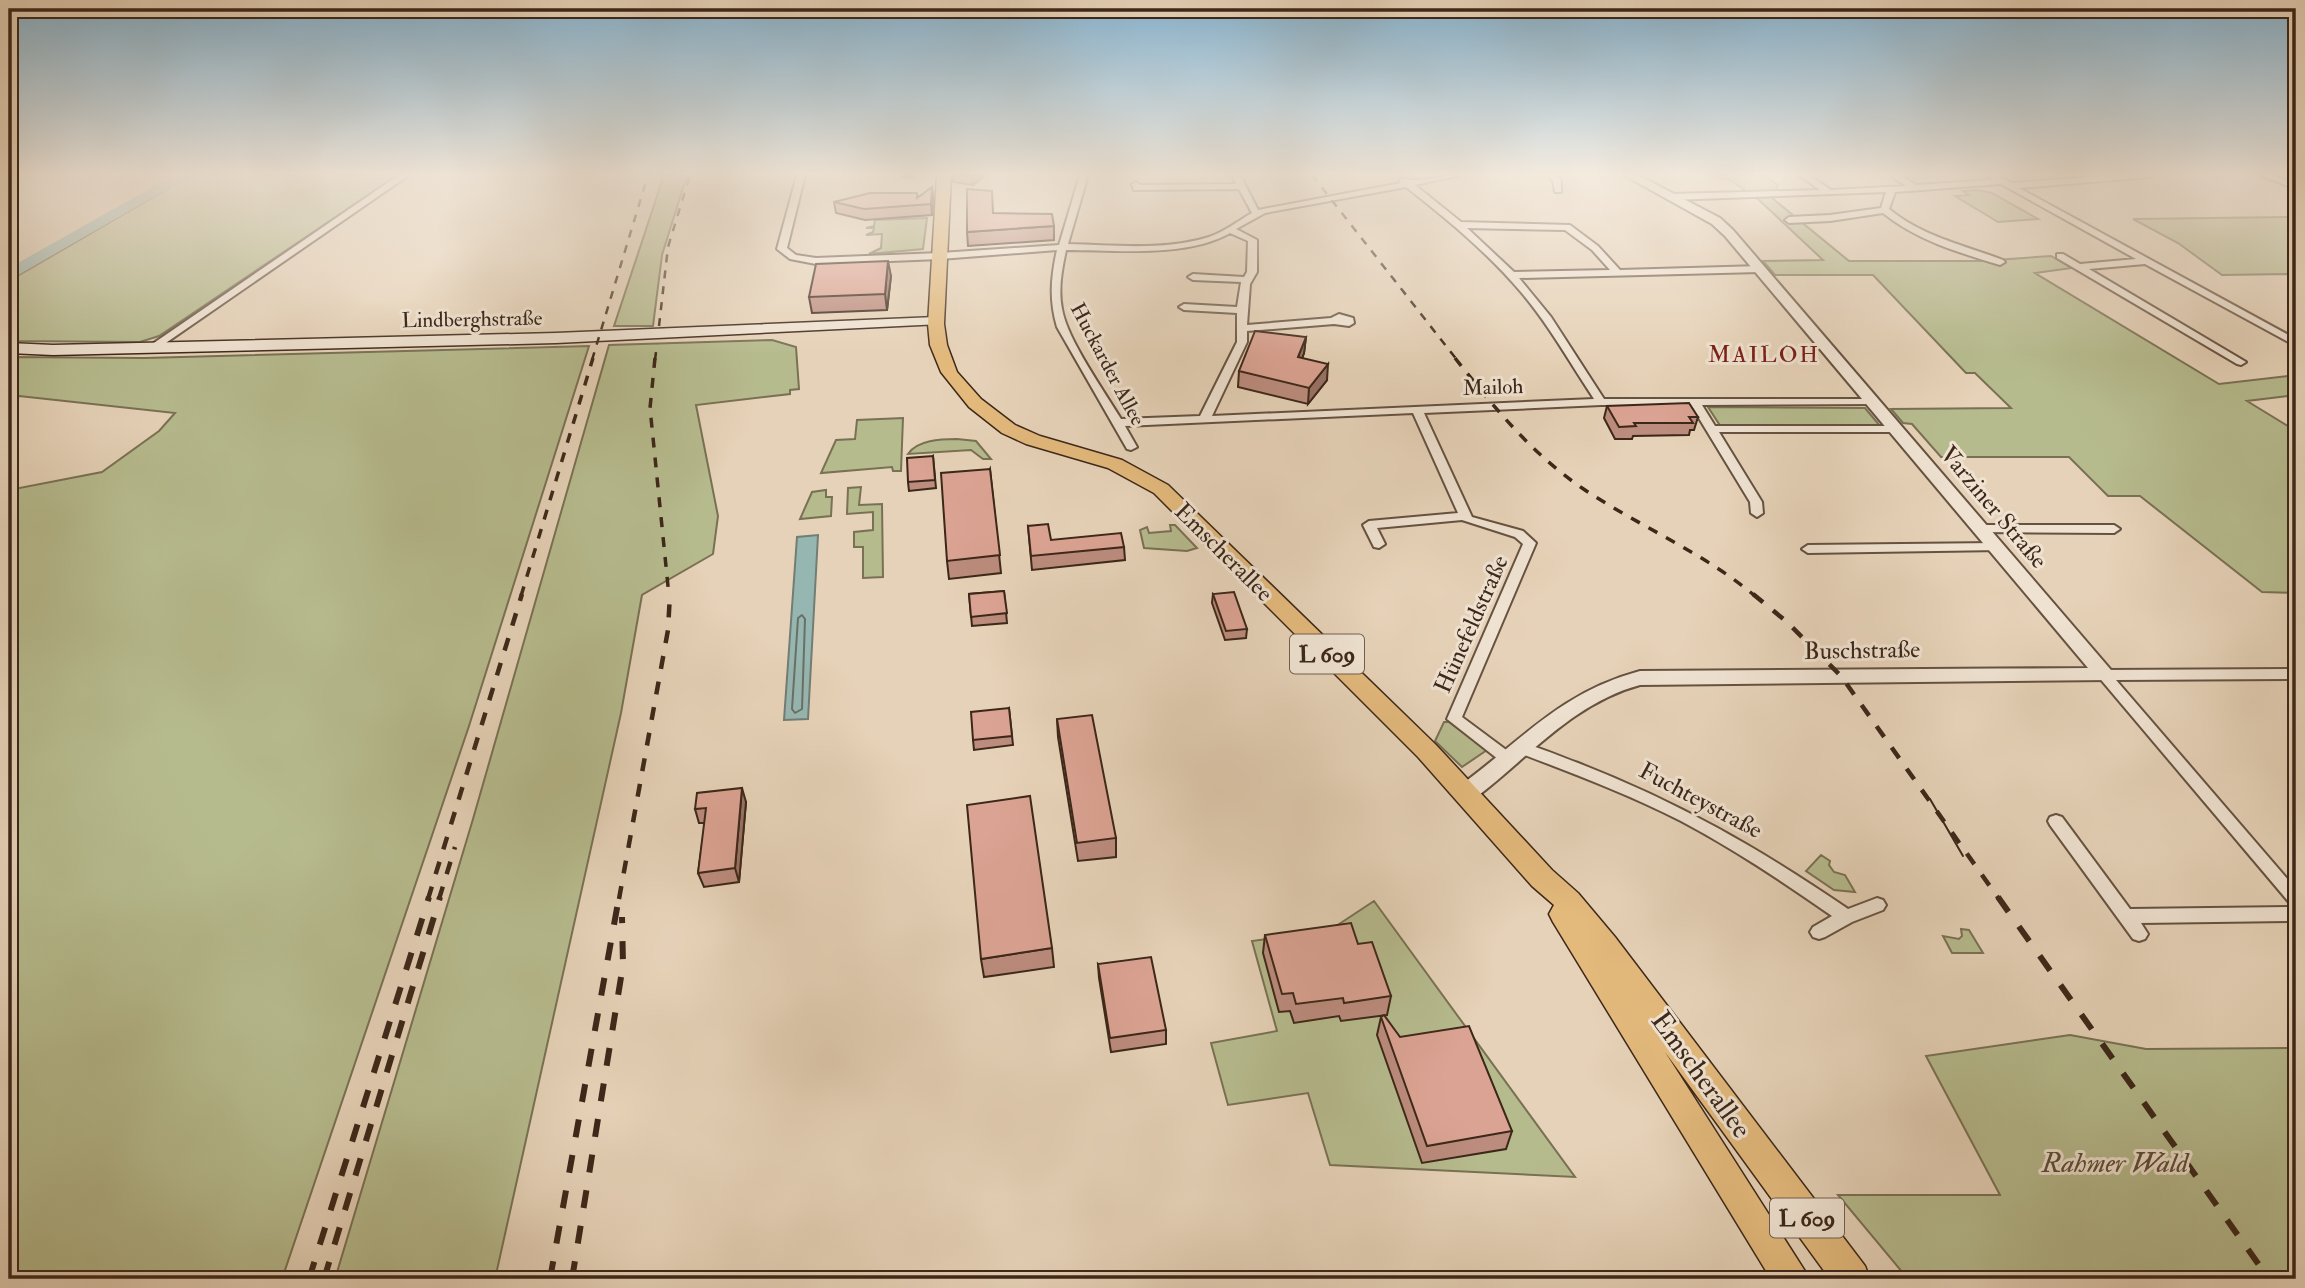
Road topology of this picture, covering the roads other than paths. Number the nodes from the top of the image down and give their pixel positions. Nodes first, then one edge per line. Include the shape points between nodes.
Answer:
1 (317, 235) edge
2 (784, 235) edge
3 (941, 235) edge
4 (1067, 235) edge
5 (1220, 235) edge
6 (1242, 235) edge
7 (1468, 235) edge
8 (1578, 235) edge
9 (1730, 235) edge
10 (1920, 235) edge
11 (2100, 235) edge
12 (1064, 247) junction
13 (940, 256) junction
14 (2060, 256) dead end
15 (2147, 261) junction
16 (2000, 262) dead end
17 (2078, 267) junction
18 (1760, 269) junction
19 (1618, 272) junction
20 (1510, 275) junction
21 (1194, 277) dead end
22 (1247, 280) junction
23 (1184, 307) dead end
24 (1242, 310) junction
25 (936, 321) junction
26 (1334, 321) dead end
27 (1244, 328) junction
28 (2296, 343) edge
29 (153, 347) junction
30 (9, 348) edge
31 (2243, 350) dead end
32 (2224, 352) junction
33 (2241, 362) dead end
34 (1694, 401) junction
35 (1601, 402) junction
36 (1872, 402) junction
37 (1417, 410) junction
38 (1205, 418) junction
39 (1117, 423) junction
40 (1712, 429) junction
41 (1895, 429) junction
42 (1131, 447) dead end
43 (1757, 513) dead end
44 (1465, 516) junction
45 (1980, 529) junction
46 (2115, 529) dead end
47 (1379, 544) dead end
48 (1996, 547) junction
49 (1808, 549) dead end
50 (2296, 674) edge
51 (2104, 676) junction
52 (1515, 754) junction
53 (1466, 793) junction
54 (2056, 821) dead end
55 (1542, 878) junction
56 (2296, 901) edge
57 (1877, 905) dead end
58 (2296, 914) edge
59 (2125, 916) junction
60 (1846, 917) junction
61 (1819, 932) dead end
62 (2139, 934) dead end
63 (1792, 1279) edge
64 (1852, 1279) edge

1 - 29 street
2 - 13 street via 785,253 816,261
3 - 13 main road, L 609
4 - 12 street, Huckarder Allee
5 - 12 street via 1144,248
6 - 22 street via 1253,240 1252,272
7 - 20 street
8 - 19 street
9 - 18 street, Varziner Straße
10 - 16 street
11 - 15 street
12 - 13 street
12 - 39 street, Huckarder Allee via 1055,284 1056,314
13 - 25 main road, Emscherallee / L 609
14 - 17 street
15 - 17 street
15 - 28 street
17 - 32 street
18 - 19 street
18 - 36 street, Varziner Straße
19 - 20 street
20 - 35 street via 1539,308
21 - 22 street
22 - 24 street
23 - 24 street
24 - 27 street
25 - 29 main road, Lindberghstraße via 556,338
25 - 53 main road, Emscherallee / L 609 via 941,358 957,384 997,424 1018,435 1118,464 1161,489
26 - 27 street
27 - 38 street via 1238,354
29 - 30 main road, Lindberghstraße
31 - 32 street
32 - 33 street
34 - 35 street, Mailoh
34 - 36 street, Mailoh
34 - 40 street
35 - 37 street, Mailoh
36 - 41 street, Varziner Straße
37 - 38 street, Mailoh
37 - 44 street
38 - 39 street, Mailoh
39 - 42 street, Huckarder Allee
40 - 41 street
40 - 43 street via 1756,502
41 - 45 street, Varziner Straße
44 - 47 street via 1369,525
44 - 52 street, Hünefeldstraße via 1519,534 1530,543 1454,719
45 - 46 street
45 - 48 street, Varziner Straße
48 - 49 street
48 - 51 street, Varziner Straße
50 - 51 street, Buschstraße
51 - 52 street, Buschstraße via 1640,678 1607,685 1579,702
51 - 56 street, Varziner Straße
52 - 53 street, Buschstraße
52 - 60 street, Fuchteystraße via 1613,783 1687,817 1774,867
53 - 55 main road, Emscherallee / L 609
54 - 59 street
55 - 63 main road, Emscherallee / L 609
55 - 64 main road, Emscherallee / L 609 via 1568,901 1667,1026
57 - 60 street
58 - 59 street
59 - 62 street
60 - 61 street

